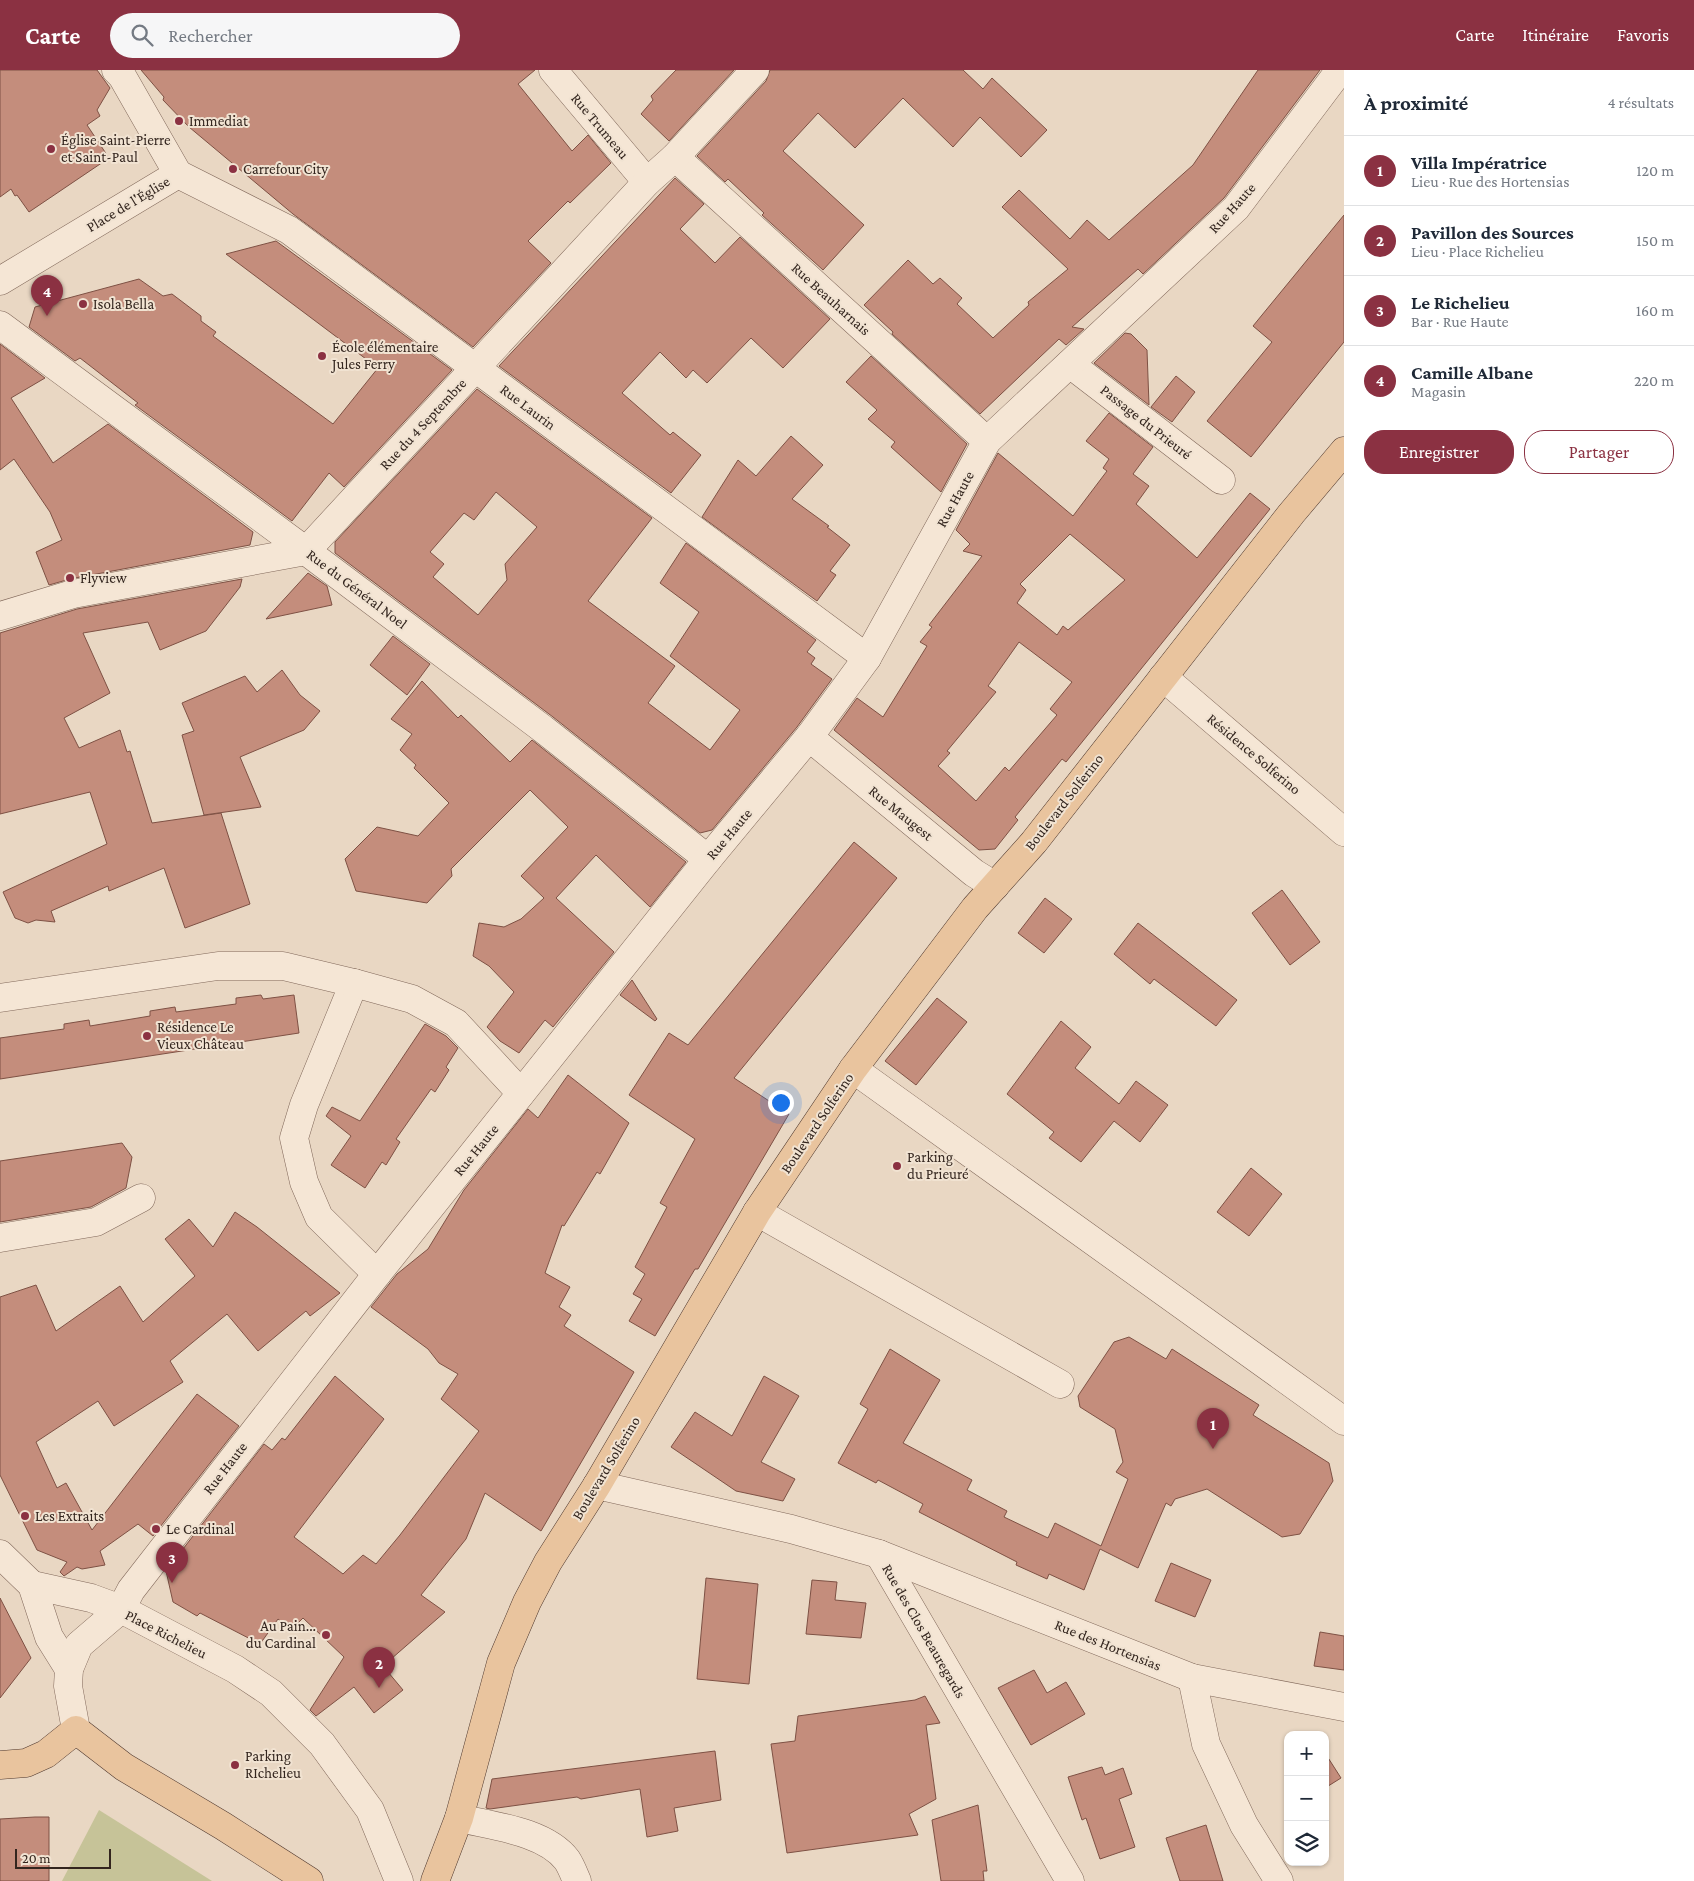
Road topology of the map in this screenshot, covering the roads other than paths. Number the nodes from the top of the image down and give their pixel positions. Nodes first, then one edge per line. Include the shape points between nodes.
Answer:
1 (553, 70) edge
2 (755, 70) edge
3 (1340, 70) edge
4 (124, 72) edge
5 (675, 157) junction
6 (178, 174) junction
7 (647, 182) junction
8 (0, 281) edge
9 (0, 325) edge
10 (1070, 364) junction
11 (476, 367) junction
12 (987, 441) junction
13 (1342, 456) edge
14 (1222, 480) dead end
15 (306, 551) junction
16 (0, 616) edge
17 (867, 658) junction
18 (1163, 678) junction
19 (809, 737) junction
20 (1344, 832) edge
21 (708, 859) junction
22 (995, 886) junction
23 (354, 983) junction
24 (0, 998) edge
25 (853, 1069) junction
26 (521, 1093) junction
27 (141, 1198) dead end
28 (757, 1212) junction
29 (0, 1238) edge
30 (377, 1274) junction
31 (1060, 1384) dead end
32 (1344, 1421) edge
33 (597, 1485) junction
34 (0, 1554) edge
35 (879, 1554) junction
36 (32, 1585) junction
37 (121, 1610) junction
38 (69, 1669) junction
39 (1192, 1678) junction
40 (1344, 1708) edge
41 (76, 1730) junction
42 (0, 1765) edge
43 (459, 1818) junction
44 (309, 1881) edge
45 (399, 1881) edge
46 (435, 1881) edge
47 (577, 1881) edge
48 (1070, 1881) edge
49 (1279, 1881) edge

1 - 7 street, Rue Trumeau
2 - 5 street, Rue du 4 Septembre
3 - 10 street, Rue Haute via 1236,208
4 - 6 street, Place de l'Église
5 - 7 street, Rue du 4 Septembre
5 - 12 street, Rue Beauharnais
6 - 8 street, Place de l'Église
6 - 11 street, Rue Laurin via 289,230
7 - 11 street, Rue du 4 Septembre
9 - 15 street, Rue du Général Noel
10 - 12 street, Rue Haute
10 - 14 street, Passage du Prieuré
11 - 15 street, Rue du 4 Septembre
11 - 17 street, Rue Laurin
12 - 17 street, Rue Haute
13 - 18 main road, Boulevard Solferino via 1291,514
15 - 16 street via 74,594
15 - 21 street, Rue du Général Noel via 543,729
17 - 19 street, Rue Haute
18 - 20 street, Résidence Solferino
18 - 22 main road, Boulevard Solferino via 1034,842
19 - 21 street, Rue Haute
19 - 22 street, Rue Maugest via 974,873
21 - 26 street, Rue Haute
22 - 25 main road, Boulevard Solferino
23 - 24 street via 283,966 218,966
23 - 26 street via 412,999 456,1023
23 - 30 street via 304,1105 294,1138 304,1182 319,1217
25 - 28 main road, Boulevard Solferino
25 - 32 street
26 - 30 street, Rue Haute
27 - 29 street via 96,1222
28 - 31 street
28 - 33 main road, Boulevard Solferino
30 - 37 street, Rue Haute via 131,1590
33 - 35 street, Rue des Clos Beauregards via 791,1529
33 - 43 main road, Boulevard Solferino via 548,1562 501,1663
34 - 36 street
35 - 39 street, Rue des Hortensias
35 - 48 street, Rue des Clos Beauregards
36 - 37 street via 91,1598
36 - 38 street via 49,1637
37 - 38 street, Place Richelieu via 80,1645
37 - 45 street, Place Richelieu via 235,1669 271,1693 322,1744 370,1810
38 - 41 street, Place Richelieu via 68,1686
39 - 40 street, Rue des Hortensias
39 - 49 street via 1206,1744 1244,1826
41 - 42 main road via 46,1754 26,1763
41 - 44 main road via 124,1767
43 - 46 main road, Boulevard Solferino
43 - 47 street via 528,1835 552,1845 567,1860

